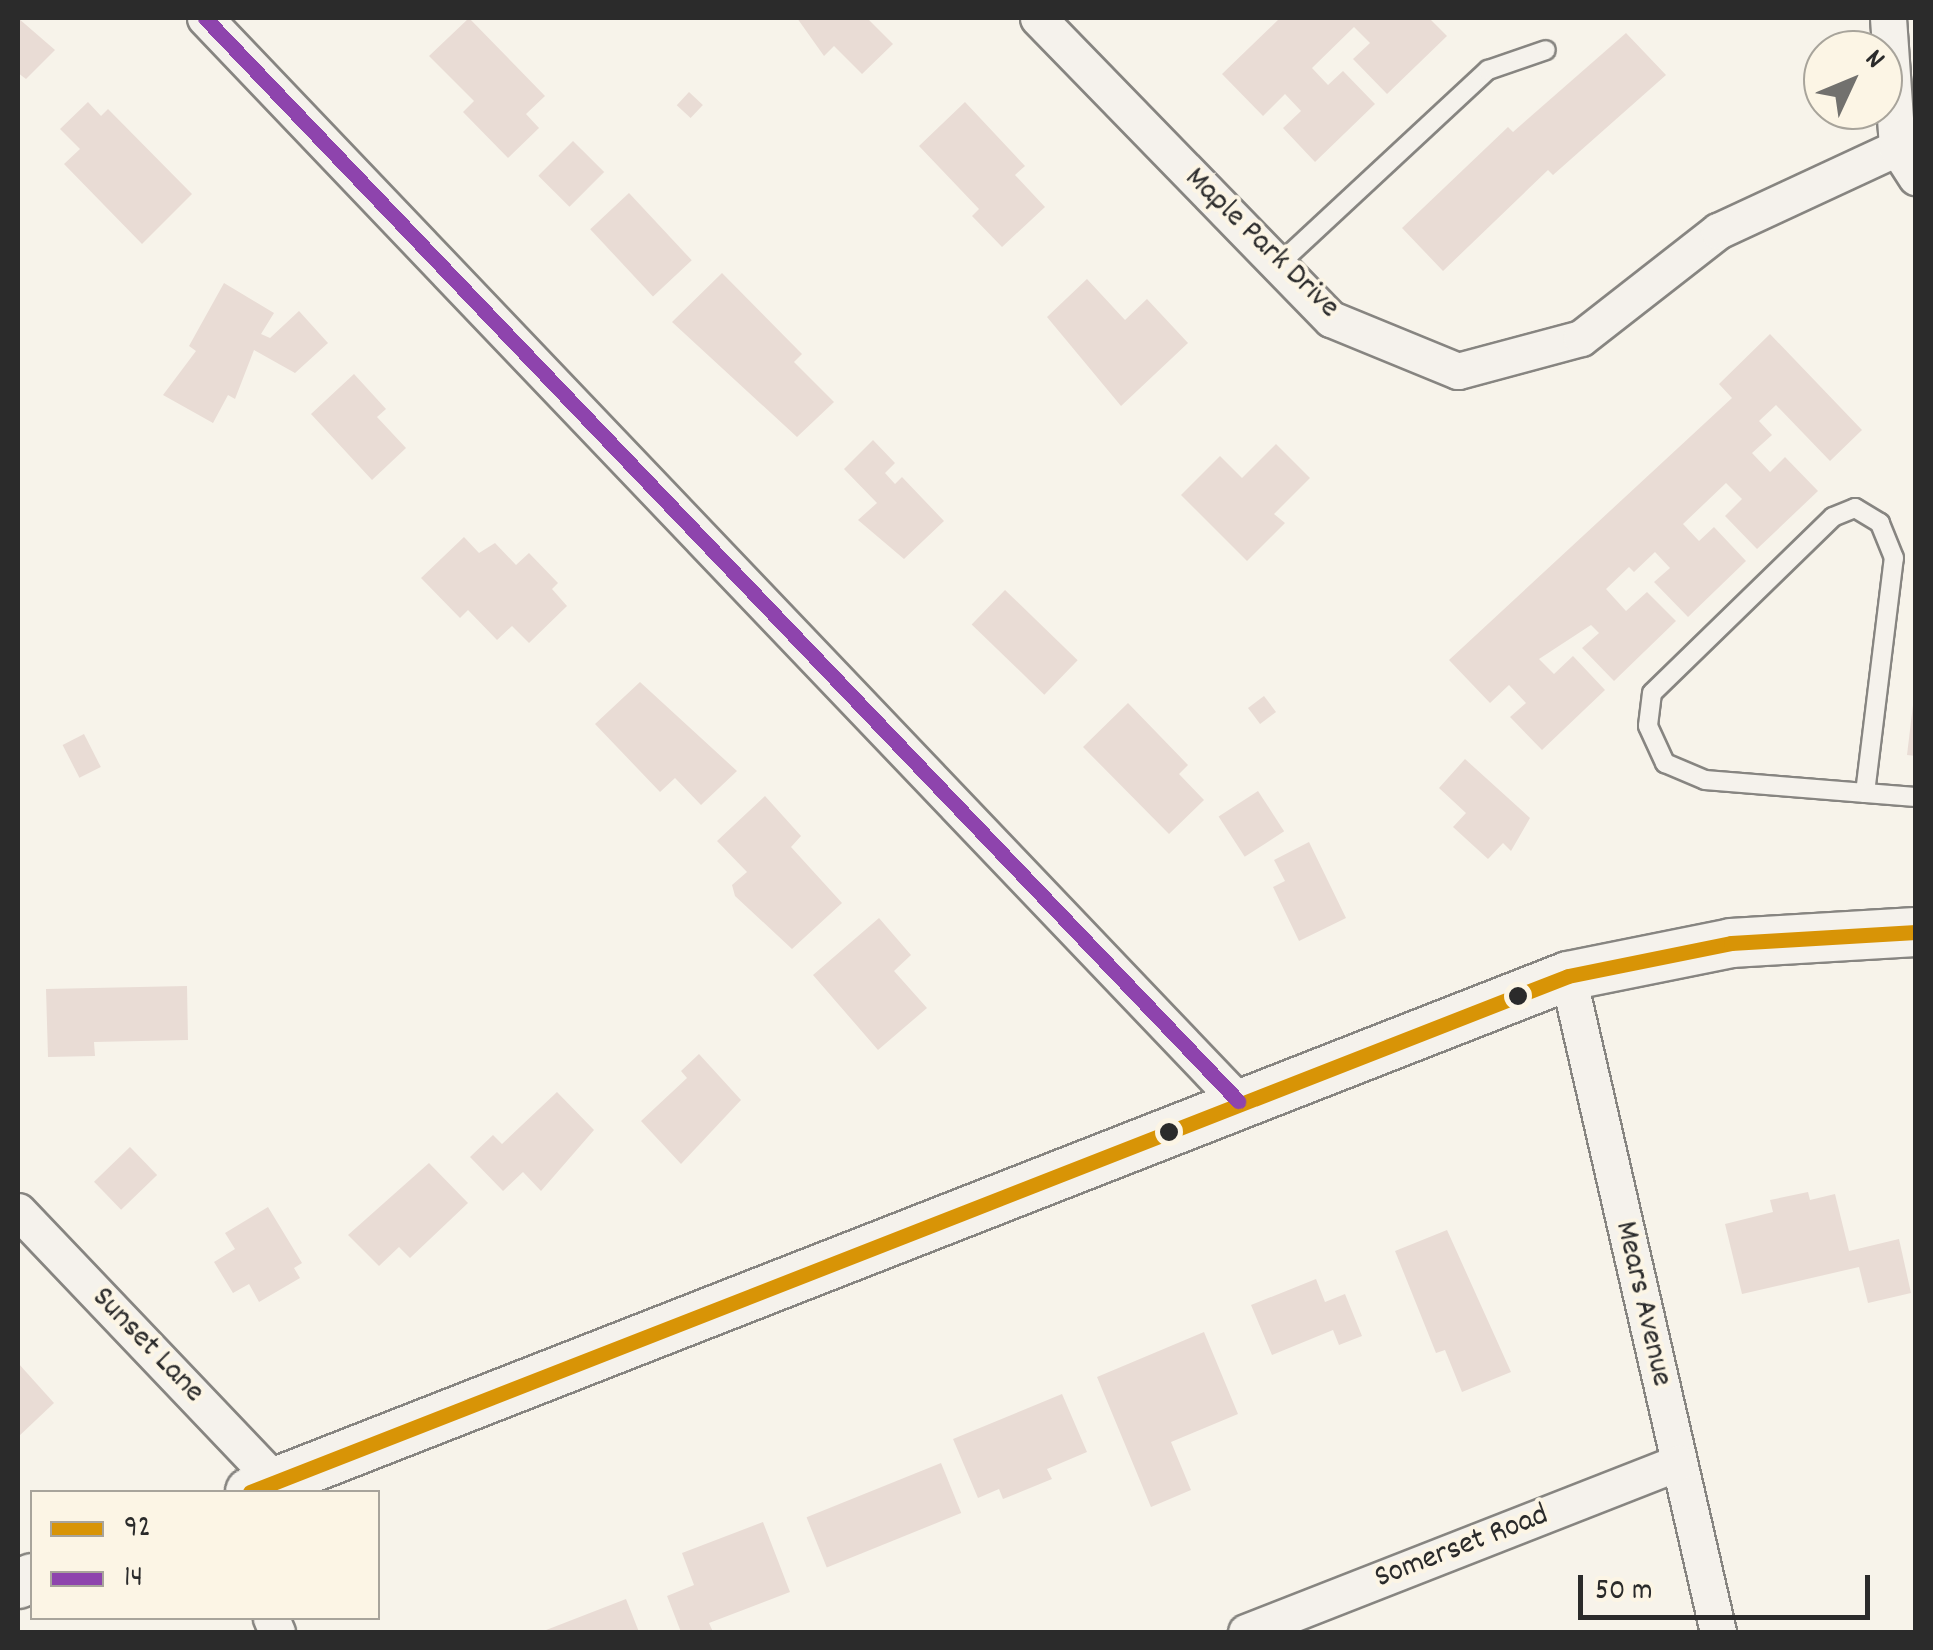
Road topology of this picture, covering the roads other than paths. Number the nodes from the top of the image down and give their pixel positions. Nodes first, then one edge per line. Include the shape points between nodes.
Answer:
1 (205, 18) edge
2 (1038, 18) edge
3 (1888, 18) edge
4 (1546, 50) dead end
5 (1906, 162) edge
6 (1278, 265) junction
7 (1865, 793) junction
8 (1916, 797) edge
9 (1916, 932) edge
10 (1568, 976) junction
11 (1238, 1102) junction
12 (18, 1210) edge
13 (1678, 1463) junction
14 (267, 1489) edge
15 (1246, 1632) edge
16 (1718, 1632) edge

1 - 11 street
2 - 6 street, Maple Park Drive
3 - 5 street
4 - 6 lane via 1488,70
5 - 6 street, Maple Park Drive via 1718,231 1580,338 1458,371 1331,320
7 - 7 lane via 1705,780 1666,763 1648,726 1652,693 1833,516 1855,508 1880,523 1894,558
7 - 8 lane
9 - 10 main road via 1730,943
10 - 11 main road
10 - 13 street, Mears Avenue
11 - 14 main road
12 - 14 street, Sunset Lane
13 - 15 street, Somerset Road
13 - 16 street, Mears Avenue

